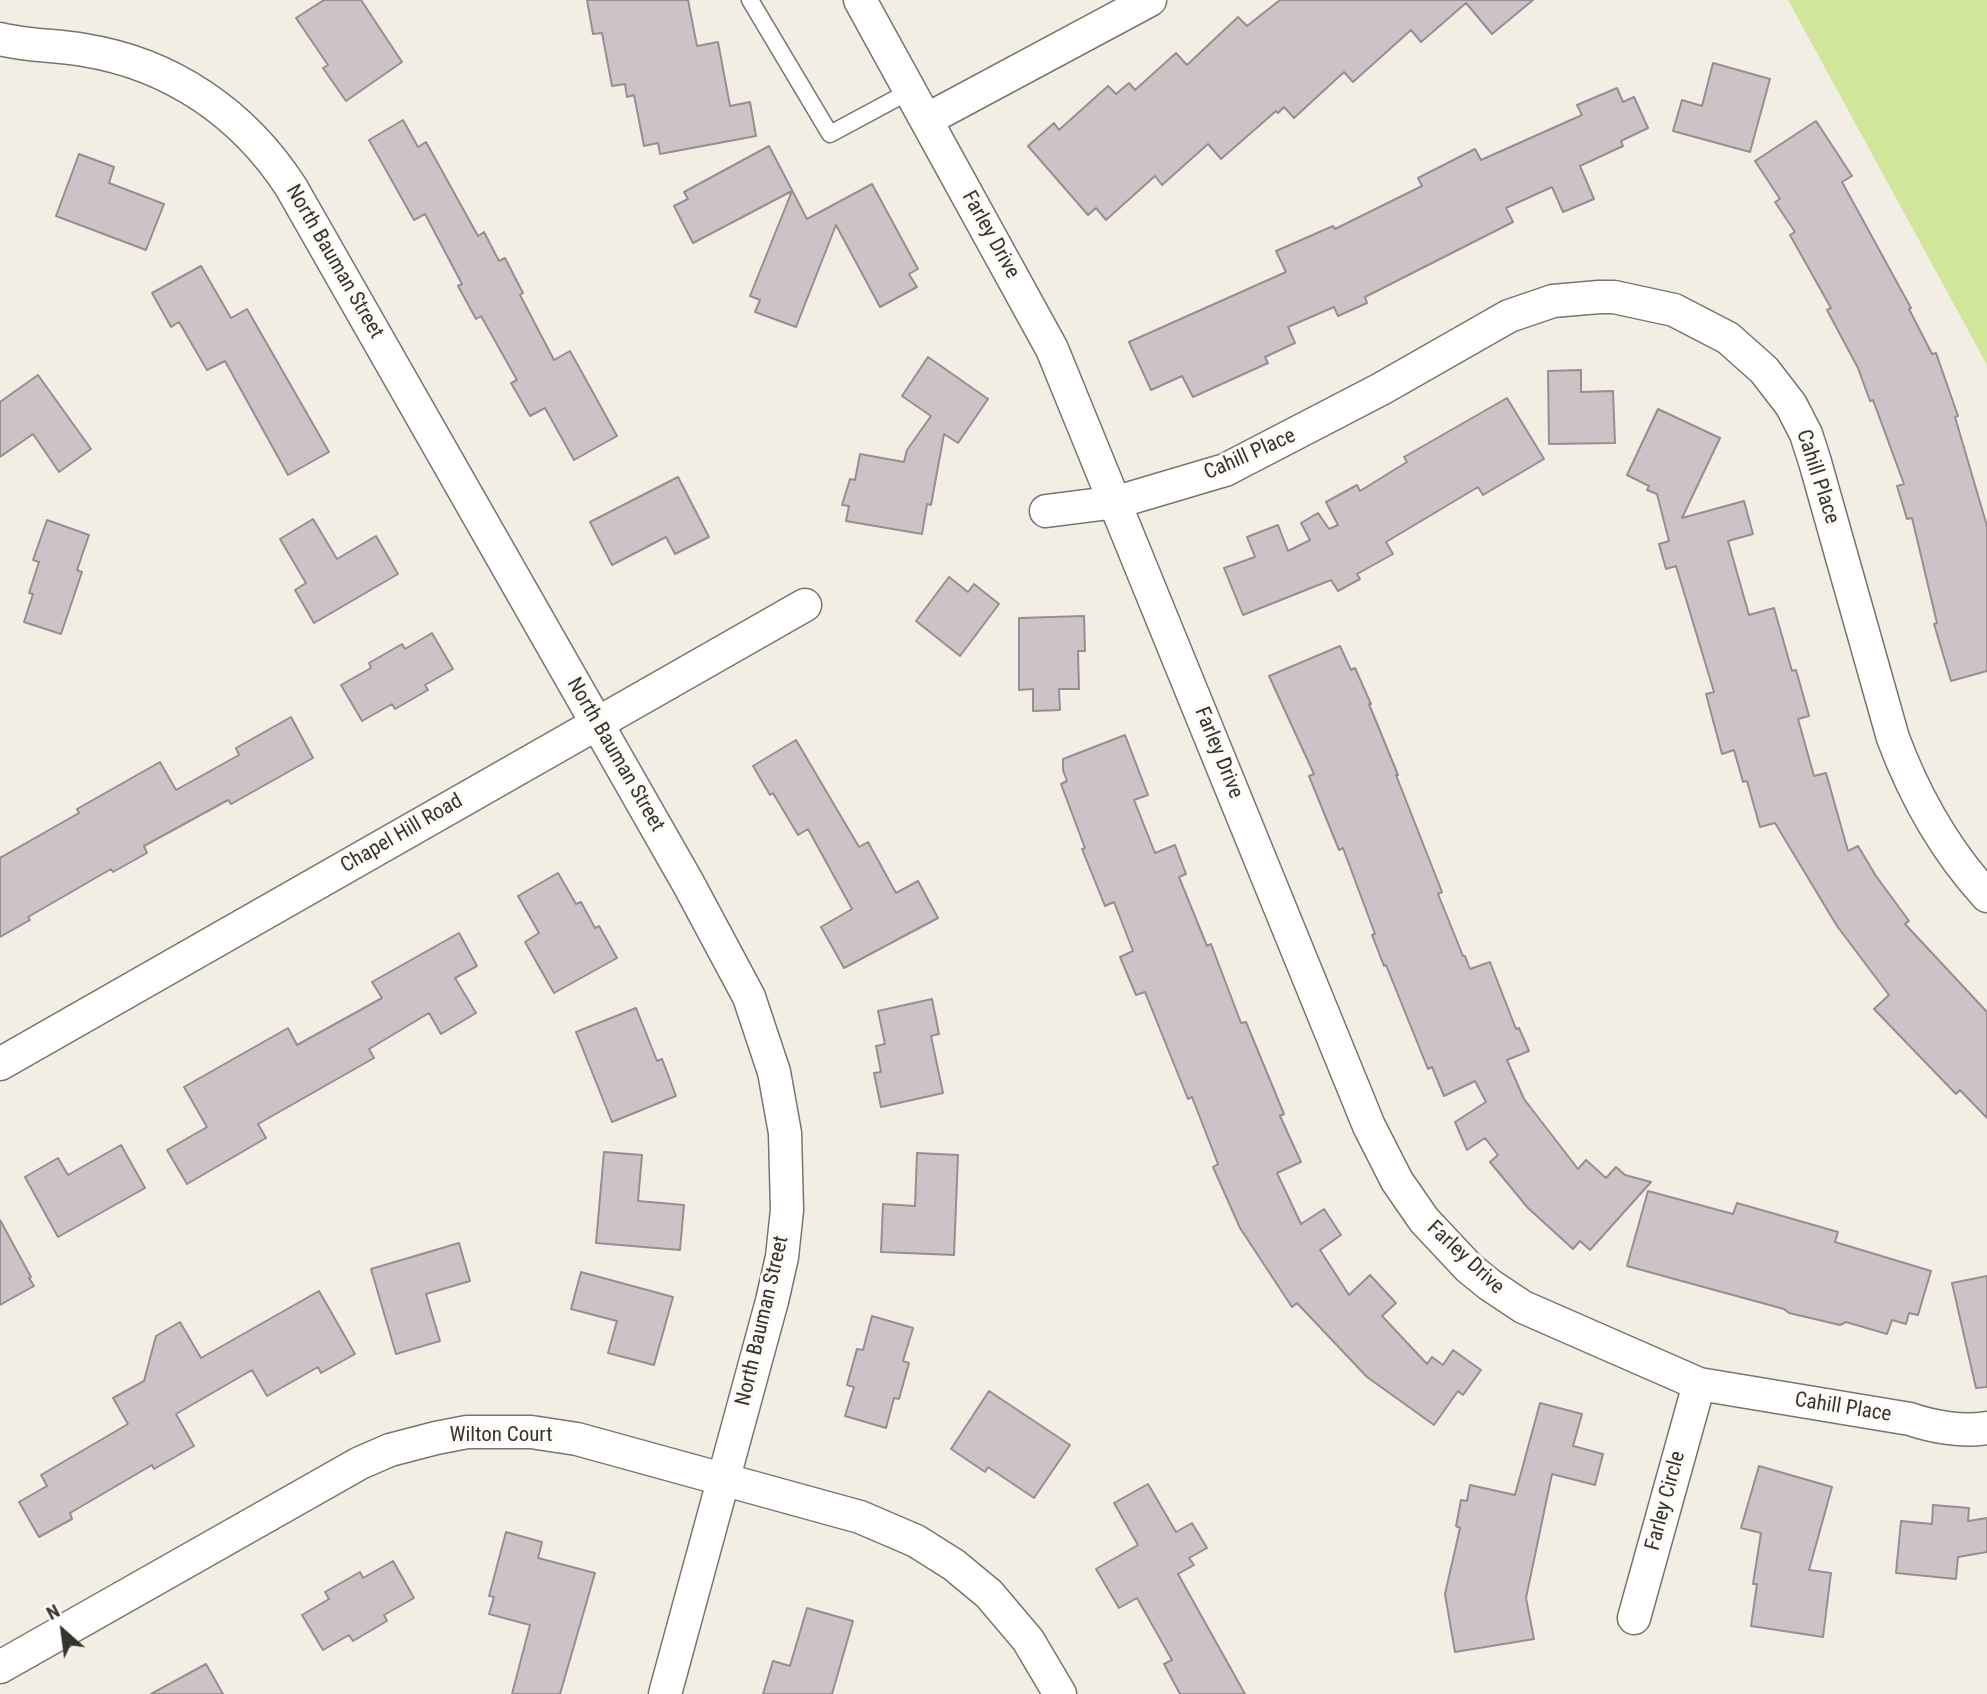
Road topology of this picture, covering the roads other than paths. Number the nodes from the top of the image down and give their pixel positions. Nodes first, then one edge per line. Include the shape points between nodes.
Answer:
1 (750, 0) edge
2 (860, 0) edge
3 (1150, 0) edge
4 (0, 39) edge
5 (910, 92) junction
6 (926, 120) junction
7 (1117, 502) junction
8 (1046, 511) dead end
9 (805, 606) dead end
10 (596, 722) junction
11 (1987, 895) edge
12 (0, 1064) edge
13 (1699, 1384) junction
14 (1987, 1428) edge
15 (723, 1479) junction
16 (1634, 1618) dead end
17 (0, 1667) edge
18 (665, 1694) edge
19 (1060, 1694) edge

1 - 5 lane via 830,134
2 - 5 street, Farley Drive
3 - 6 street
4 - 10 street, North Bauman Street via 81,49 140,63 182,82 220,107 264,151 291,187
5 - 6 street, Farley Drive
6 - 7 street, Farley Drive via 1052,349
7 - 8 street, Cahill Place
7 - 11 street, Cahill Place via 1224,470 1509,316 1553,301 1614,297 1684,315 1728,338 1753,359 1798,418 1815,462 1904,769 1934,826
7 - 13 street, Farley Drive via 1369,1126 1403,1192 1445,1245 1514,1302
9 - 10 street, Chapel Hill Road
10 - 12 street, Chapel Hill Road
10 - 15 street, North Bauman Street via 740,979 765,1041 781,1102 788,1179 782,1257
13 - 14 street, Cahill Place via 1926,1425
13 - 16 street, Farley Circle
15 - 17 street, Wilton Court via 577,1439 531,1432 467,1432 405,1446 332,1478
15 - 18 street, North Bauman Street
15 - 19 street, Wilton Court via 860,1517 909,1537 954,1565 1014,1622

